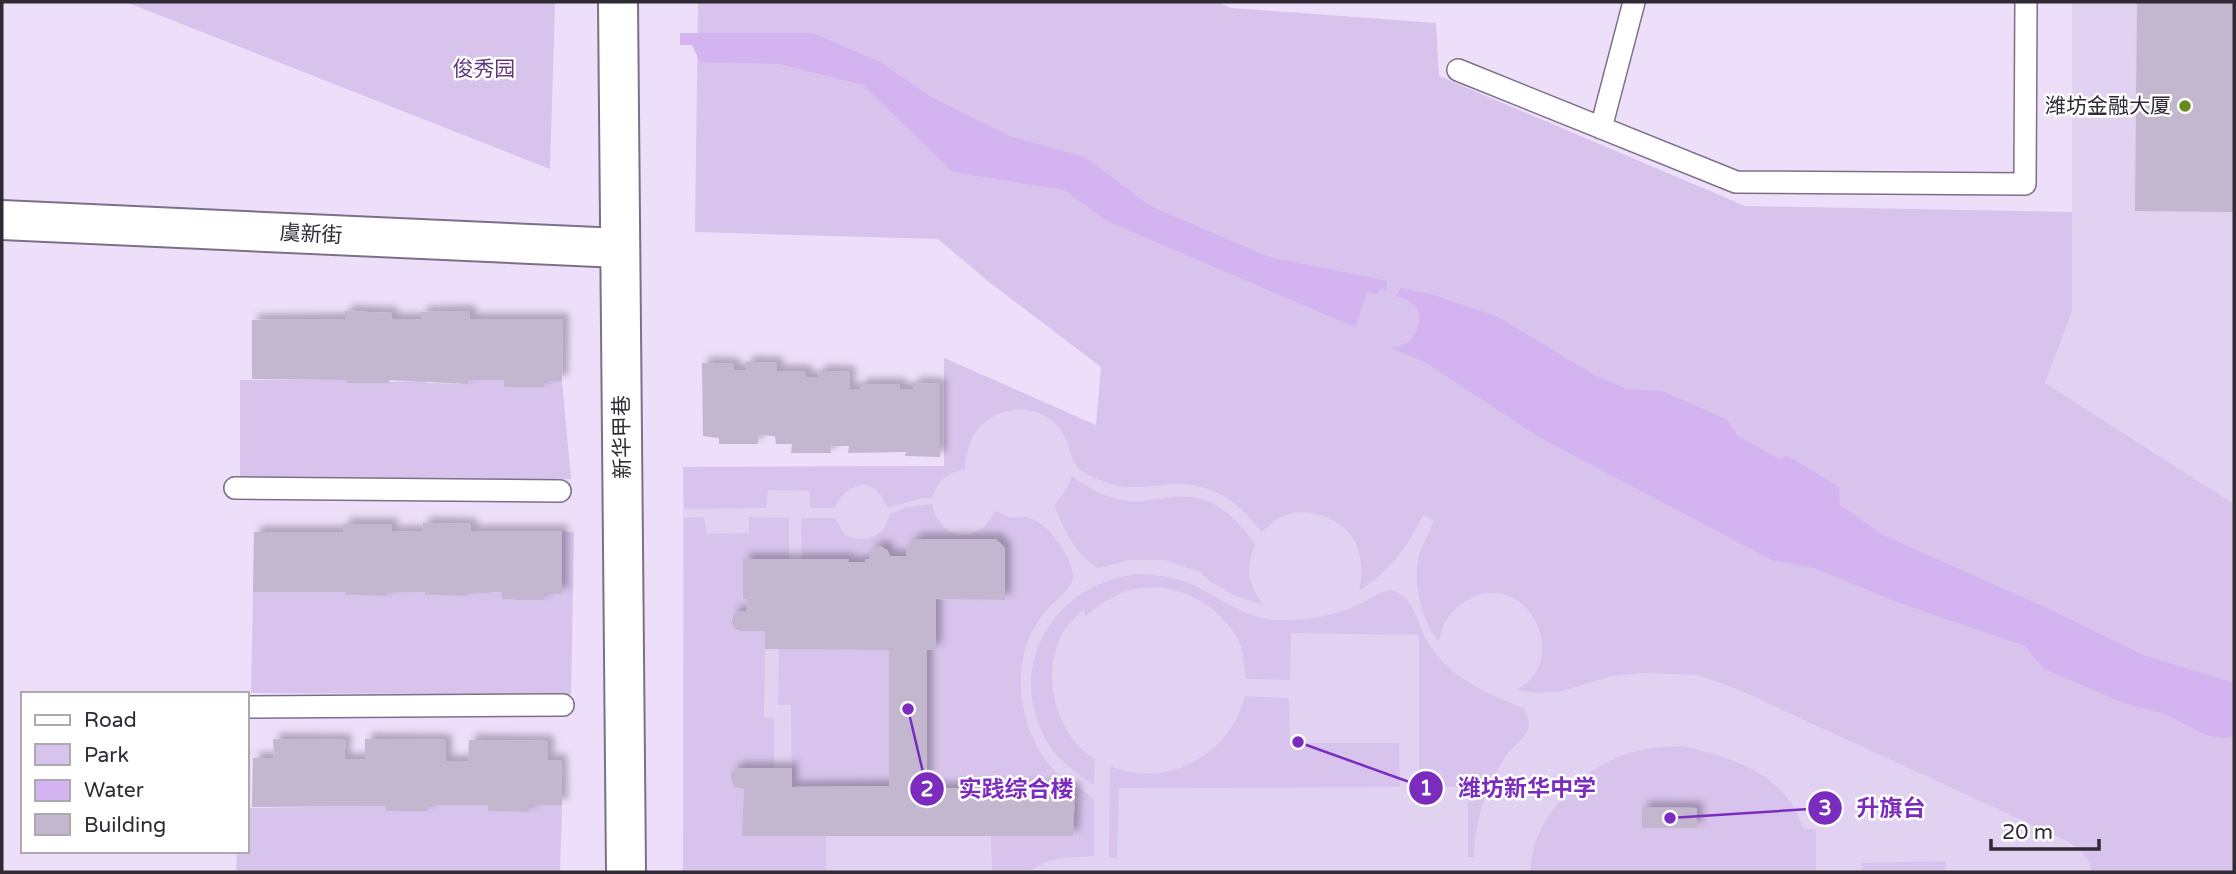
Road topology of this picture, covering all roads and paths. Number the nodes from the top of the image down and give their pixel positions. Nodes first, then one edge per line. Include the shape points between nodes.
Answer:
1 (618, 2) edge
2 (1634, 2) edge
3 (2026, 2) edge
4 (1458, 70) dead end
5 (1601, 128) junction
6 (2, 220) edge
7 (620, 248) junction
8 (235, 488) dead end
9 (560, 491) dead end
10 (564, 705) dead end
11 (248, 707) edge
12 (626, 872) edge

1 - 7 street, 新华甲巷
2 - 5 lane
3 - 5 lane via 2025,184 1736,182
4 - 5 lane
6 - 7 street, 虞新街
7 - 12 street, 新华甲巷
8 - 9 lane
10 - 11 lane

